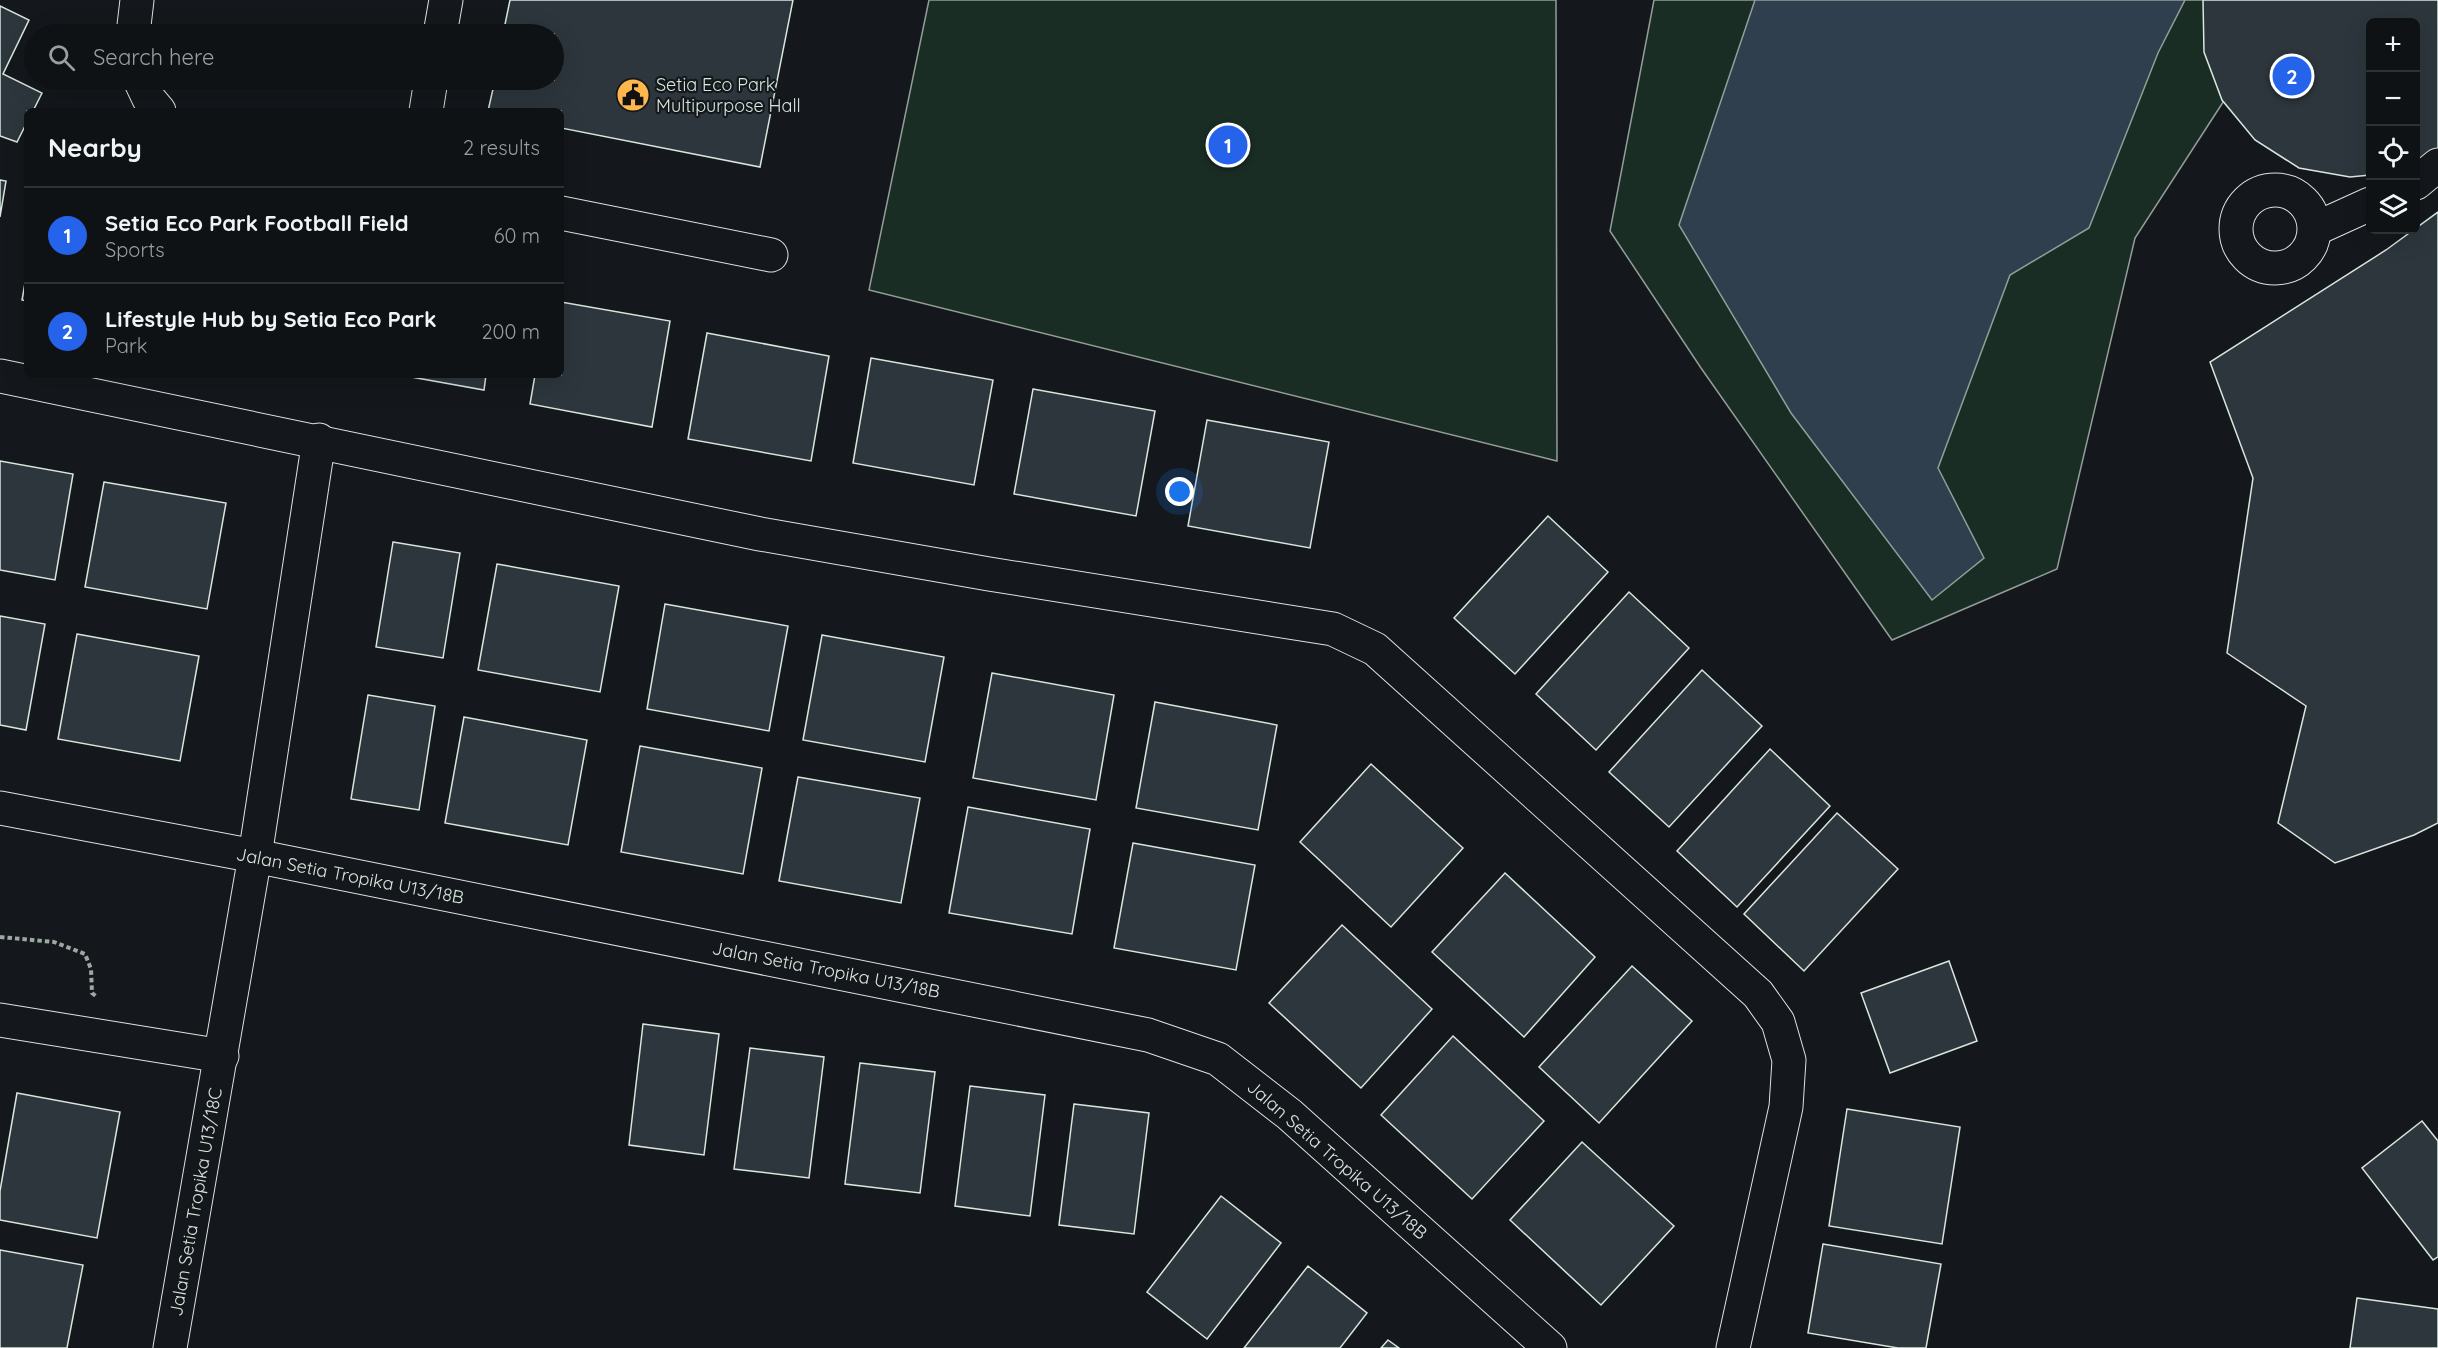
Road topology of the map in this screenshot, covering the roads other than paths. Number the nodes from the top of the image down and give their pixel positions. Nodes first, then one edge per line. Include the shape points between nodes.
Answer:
1 (137, 0) edge
2 (446, 0) edge
3 (134, 24) edge
4 (442, 24) edge
5 (145, 90) edge
6 (429, 90) edge
7 (156, 108) edge
8 (426, 108) edge
9 (2438, 165) edge
10 (2420, 181) edge
11 (2420, 188) edge
12 (2438, 197) edge
13 (2366, 206) edge
14 (564, 214) edge
15 (2315, 229) dead end
16 (771, 255) dead end
17 (0, 376) edge
18 (319, 440) junction
19 (0, 808) edge
20 (255, 856) junction
21 (0, 1020) edge
22 (222, 1056) junction
23 (170, 1348) edge
24 (1550, 1348) edge
25 (1733, 1348) edge

1 - 3 street
2 - 4 street
5 - 7 street
6 - 8 street
9 - 10 street
11 - 12 street
13 - 15 street
14 - 16 street
17 - 18 street
18 - 20 street, Jalan Setia Tropika U13/18C
18 - 25 street via 760,534 1333,629 1376,649 1758,994 1778,1023 1789,1060 1786,1107
19 - 20 street, Jalan Setia Tropika U13/18B
20 - 22 street, Jalan Setia Tropika U13/18C
20 - 24 street, Jalan Setia Tropika U13/18B via 1148,1035 1218,1059 1289,1114
21 - 22 street
22 - 23 street, Jalan Setia Tropika U13/18C

